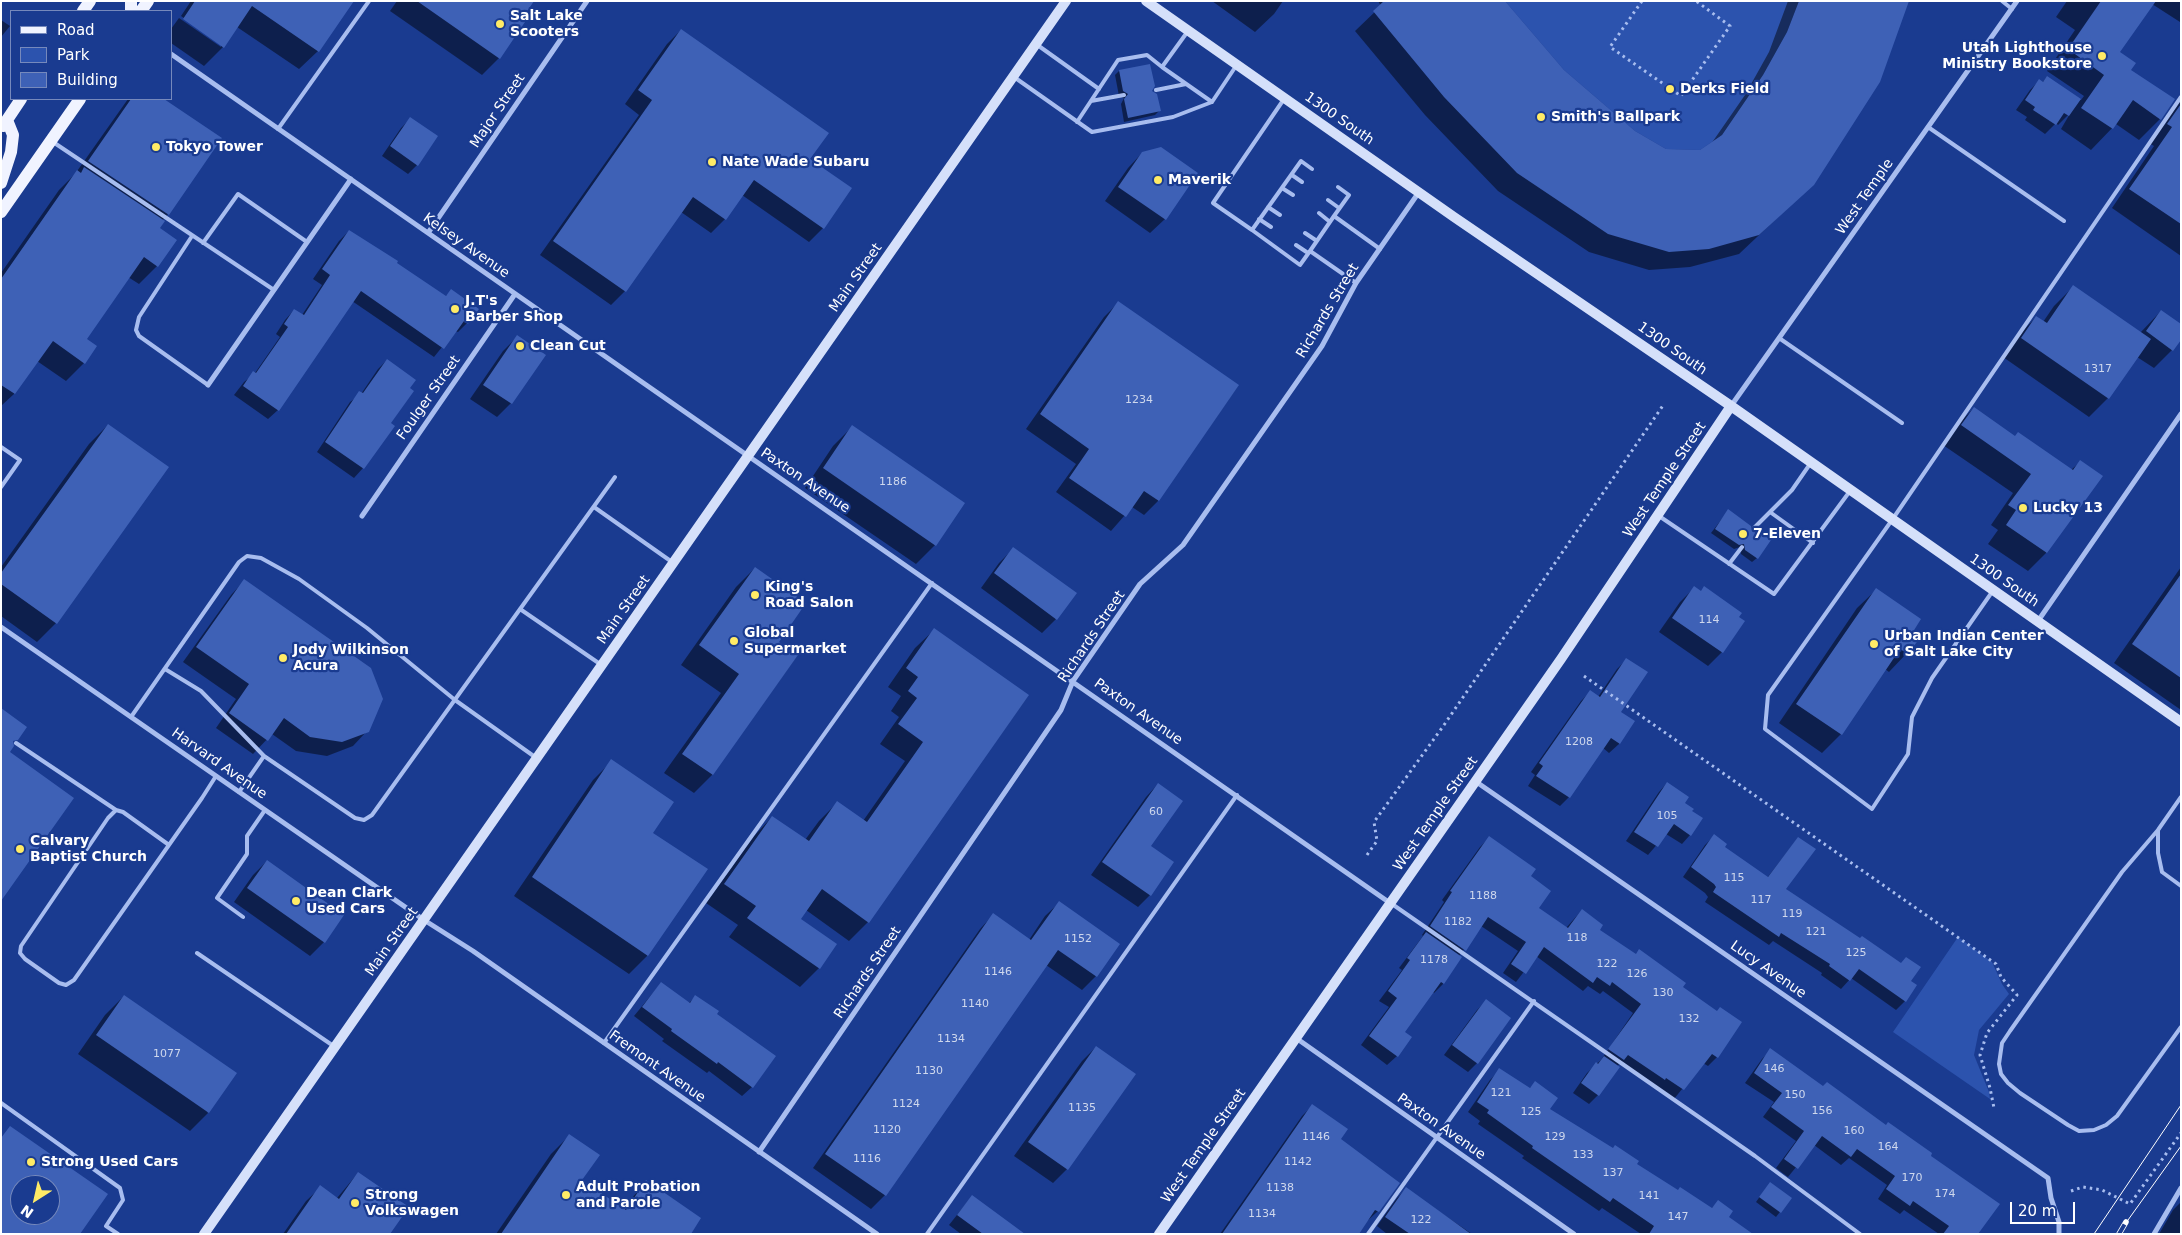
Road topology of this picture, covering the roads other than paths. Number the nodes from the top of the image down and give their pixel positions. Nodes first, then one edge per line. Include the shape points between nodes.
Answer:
1 (369, 1) edge
2 (587, 1) edge
3 (1066, 1) edge
4 (1146, 1) edge
5 (2002, 1) edge
6 (2017, 1) edge
7 (2012, 8) junction
8 (1189, 30) junction
9 (1036, 44) junction
10 (172, 55) edge
11 (1237, 64) junction
12 (1162, 67) junction
13 (1014, 77) junction
14 (1186, 84) junction
15 (1099, 89) junction
16 (1156, 90) dead end
17 (1124, 95) dead end
18 (2181, 97) edge
19 (1286, 98) junction
20 (21, 100) edge
21 (79, 100) edge
22 (1091, 101) junction
23 (1212, 102) junction
24 (3, 121) edge
25 (1078, 122) junction
26 (1928, 127) junction
27 (278, 129) junction
28 (51, 141) junction
29 (1312, 169) dead end
30 (1292, 175) junction
31 (351, 179) junction
32 (1302, 182) dead end
33 (1, 183) edge
34 (1338, 187) dead end
35 (1282, 188) junction
36 (1419, 192) junction
37 (1293, 195) dead end
38 (1328, 200) dead end
39 (1268, 207) junction
40 (1339, 208) junction
41 (1, 212) edge
42 (1319, 213) dead end
43 (1280, 215) dead end
44 (1334, 216) junction
45 (1260, 220) junction
46 (2064, 221) dead end
47 (1330, 222) junction
48 (1271, 228) dead end
49 (1252, 230) junction
50 (428, 233) junction
51 (1305, 233) dead end
52 (192, 236) junction
53 (1317, 241) junction
54 (307, 242) junction
55 (203, 243) junction
56 (1296, 245) dead end
57 (1380, 249) junction
58 (1309, 252) junction
59 (1356, 283) junction
60 (274, 290) junction
61 (515, 294) junction
62 (1779, 338) junction
63 (208, 385) joint
64 (1731, 406) junction
65 (2181, 414) edge
66 (1902, 423) dead end
67 (1, 447) edge
68 (748, 457) junction
69 (1811, 462) junction
70 (615, 477) dead end
71 (1, 487) edge
72 (1850, 491) junction
73 (594, 507) junction
74 (1770, 512) junction
75 (1657, 515) junction
76 (362, 516) dead end
77 (1892, 520) junction
78 (1754, 528) dead end
79 (1812, 543) junction
80 (1742, 548) dead end
81 (673, 564) junction
82 (1729, 564) junction
83 (932, 582) junction
84 (1994, 590) junction
85 (520, 609) junction
86 (2038, 621) junction
87 (1, 627) edge
88 (602, 666) junction
89 (165, 669) junction
90 (1073, 680) junction
91 (455, 700) junction
92 (131, 717) junction
93 (2181, 722) edge
94 (16, 743) dead end
95 (264, 756) junction
96 (537, 758) junction
97 (216, 776) junction
98 (1475, 781) junction
99 (239, 792) junction
100 (1238, 796) junction
101 (2181, 797) edge
102 (116, 810) junction
103 (265, 810) junction
104 (2158, 830) junction
105 (169, 845) junction
106 (2181, 886) edge
107 (1390, 903) junction
108 (243, 917) dead end
109 (424, 920) junction
110 (197, 953) dead end
111 (1534, 1001) junction
112 (2181, 1028) edge
113 (1296, 1038) junction
114 (604, 1043) junction
115 (334, 1047) junction
116 (1, 1103) edge
117 (1437, 1138) junction
118 (759, 1152) junction
119 (2181, 1188) edge
120 (118, 1234) edge
121 (204, 1234) edge
122 (877, 1234) edge
123 (927, 1234) edge
124 (1159, 1234) edge
125 (1368, 1234) edge
126 (1574, 1234) edge
127 (1860, 1234) edge
128 (2059, 1234) edge
129 (2154, 1234) edge

1 - 27 lane
2 - 50 street, Major Street
3 - 9 street, Main Street
4 - 8 street, 1300 South
5 - 7 lane
6 - 7 street, West Temple
7 - 26 street, West Temple
8 - 11 street, 1300 South
8 - 12 lane
9 - 13 street, Main Street
9 - 15 lane
10 - 27 street, Kelsey Avenue
11 - 19 street, 1300 South
11 - 23 lane
12 - 14 lane
12 - 15 lane via 1147,55 1118,60
13 - 25 lane
13 - 68 street, Main Street
14 - 16 lane
14 - 23 lane
15 - 22 lane
17 - 22 lane
18 - 77 lane
19 - 36 street, 1300 South
19 - 49 lane via 1213,202
20 - 24 main road
21 - 28 main road
22 - 25 lane
23 - 25 lane via 1172,117 1092,132
24 - 33 main road via 13,135
26 - 46 lane
26 - 62 street, West Temple
27 - 31 street, Kelsey Avenue
28 - 41 main road
28 - 52 lane
29 - 30 lane via 1301,161
30 - 32 lane
30 - 35 lane
31 - 50 street, Kelsey Avenue
31 - 54 street
34 - 40 lane via 1349,194
35 - 37 lane
35 - 39 lane
36 - 57 street, Richards Street
36 - 64 street, 1300 South
38 - 40 lane
39 - 43 lane
39 - 45 lane
40 - 44 lane
42 - 47 lane
44 - 47 lane
44 - 57 lane
45 - 48 lane
45 - 49 lane
47 - 53 lane
49 - 58 lane via 1300,264
50 - 61 street, Kelsey Avenue
51 - 53 lane
52 - 55 lane
52 - 63 lane via 139,317 136,330 139,336
53 - 58 lane
54 - 55 lane via 238,194
54 - 60 street
55 - 60 lane
56 - 58 lane
57 - 59 street, Richards Street
58 - 59 lane
59 - 90 street, Richards Street via 1322,346 1183,545 1140,584
60 - 63 street
61 - 68 street, Kelsey Avenue
61 - 76 street, Foulger Street
62 - 64 street, West Temple
62 - 66 lane
64 - 69 street, 1300 South
64 - 75 street, West Temple Street
65 - 86 street
67 - 71 lane via 20,460
68 - 81 street, Main Street
68 - 83 street, Paxton Avenue
69 - 72 street, 1300 South
69 - 74 lane via 1792,490
70 - 73 lane
72 - 77 street, 1300 South
72 - 79 lane
73 - 81 lane
73 - 85 lane
74 - 78 lane
74 - 79 lane
75 - 82 lane
75 - 98 street, West Temple Street
77 - 84 street, 1300 South
77 - 84 lane via 1768,695 1764,729 1872,809 1908,754 1912,717 1932,678
79 - 82 lane via 1774,594
80 - 82 lane
81 - 88 street, Main Street
83 - 90 street, Paxton Avenue
83 - 114 lane
84 - 86 street, 1300 South
85 - 88 lane
85 - 91 lane
86 - 93 street, 1300 South
87 - 92 street, Harvard Avenue
88 - 96 street, Main Street
89 - 91 lane via 239,562 247,556 261,558 299,579 368,628
89 - 92 lane
89 - 95 lane via 200,692
90 - 100 street, Paxton Avenue
90 - 118 street, Richards Street via 1061,710
91 - 95 lane via 372,815 364,820 355,818
91 - 96 lane
92 - 97 street, Harvard Avenue
94 - 102 lane
95 - 99 lane
96 - 109 street, Main Street
97 - 99 street, Harvard Avenue
97 - 105 lane
98 - 107 street, West Temple Street
98 - 128 street, Lucy Avenue via 2048,1178
99 - 103 street, Harvard Avenue
100 - 107 street, Paxton Avenue
100 - 123 lane
101 - 104 lane
102 - 105 lane
102 - 105 lane via 21,946 20,953 24,959 59,983 66,985 74,980
103 - 108 lane via 248,836 247,854 217,898
103 - 109 street, Harvard Avenue
104 - 106 lane via 2162,872
104 - 112 lane via 2122,872 2002,1043 2001,1074 2020,1093 2068,1126 2079,1131 2094,1130 2116,1116
107 - 111 lane
107 - 113 street, West Temple Street
109 - 114 street, Fremont Avenue
109 - 115 street, Main Street
110 - 115 lane
111 - 117 lane
111 - 127 lane
113 - 117 street, Paxton Avenue
113 - 124 street, West Temple Street
114 - 118 street, Fremont Avenue
115 - 121 street, Main Street
116 - 120 lane via 120,1188 123,1200 106,1226
117 - 125 lane
117 - 126 street, Paxton Avenue
118 - 122 street, Fremont Avenue
119 - 129 street

